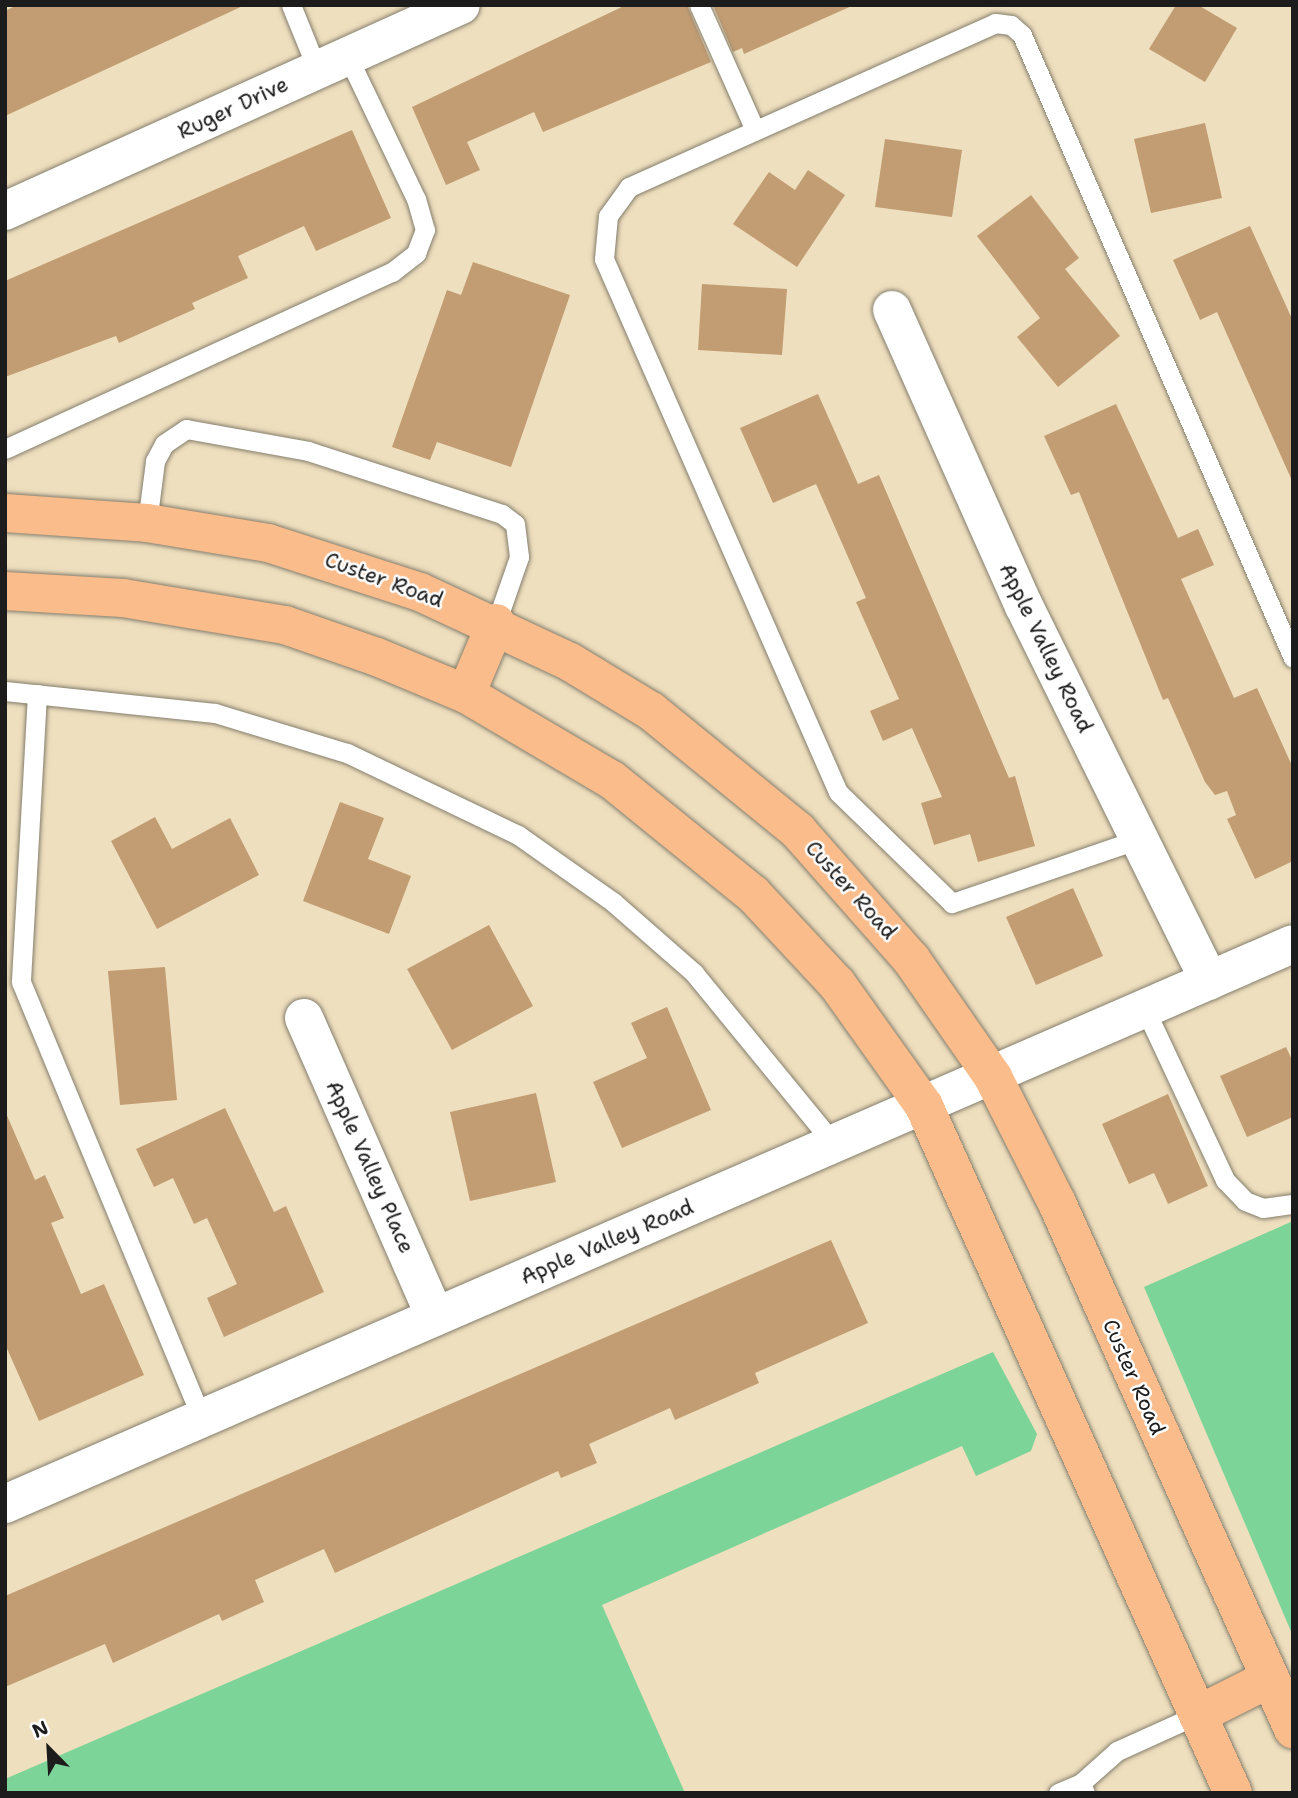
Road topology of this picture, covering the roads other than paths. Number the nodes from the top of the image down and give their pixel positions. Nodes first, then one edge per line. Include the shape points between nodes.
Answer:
1 (291, 5) edge
2 (461, 5) edge
3 (699, 5) edge
4 (332, 62) junction
5 (755, 130) junction
6 (5, 211) edge
7 (892, 310) dead end
8 (5, 449) edge
9 (5, 513) edge
10 (147, 523) junction
11 (5, 591) edge
12 (496, 624) junction
13 (1293, 658) edge
14 (5, 691) edge
15 (37, 694) junction
16 (466, 694) junction
17 (1139, 839) junction
18 (1293, 944) edge
19 (1209, 981) junction
20 (1145, 1009) junction
21 (304, 1018) dead end
22 (993, 1077) junction
23 (924, 1105) junction
24 (834, 1144) junction
25 (1293, 1204) edge
26 (435, 1317) junction
27 (202, 1418) junction
28 (5, 1504) edge
29 (1269, 1679) junction
30 (1199, 1714) junction
31 (1293, 1729) edge
32 (1083, 1788) edge
33 (1058, 1793) edge
34 (1233, 1793) edge

1 - 4 lane
2 - 4 street, Ruger Drive
3 - 5 lane
4 - 6 street, Ruger Drive
4 - 8 lane via 416,200 425,230 416,253 392,272
5 - 13 lane via 995,23 1023,35
5 - 17 lane via 629,187 608,216 604,259 838,792 952,903
7 - 17 street, Apple Valley Road via 1024,606
9 - 10 main road, Custer Road
10 - 12 main road, Custer Road via 334,561
10 - 12 lane via 155,461 164,444 186,429 308,451 502,514 516,524 519,557
11 - 16 main road via 123,598 285,625
12 - 16 main road
12 - 22 main road, Custer Road via 651,711 798,831 868,904
14 - 15 lane
15 - 24 lane via 228,717 346,753 518,835 613,902 694,973
15 - 27 lane via 21,982
16 - 23 main road via 612,780 752,894 837,984
17 - 19 street, Apple Valley Road
18 - 19 street, Apple Valley Road
19 - 20 street, Apple Valley Road
20 - 22 street, Apple Valley Road
20 - 25 lane via 1225,1180 1245,1201 1263,1208
21 - 26 street, Apple Valley Place
22 - 23 street, Apple Valley Road
22 - 29 main road, Custer Road via 1057,1203
23 - 24 street, Apple Valley Road
23 - 30 main road
24 - 26 street, Apple Valley Road
26 - 27 street, Apple Valley Road
27 - 28 street, Apple Valley Road
29 - 30 main road
29 - 31 main road, Custer Road
30 - 32 lane via 1117,1751
30 - 34 main road
32 - 33 lane

